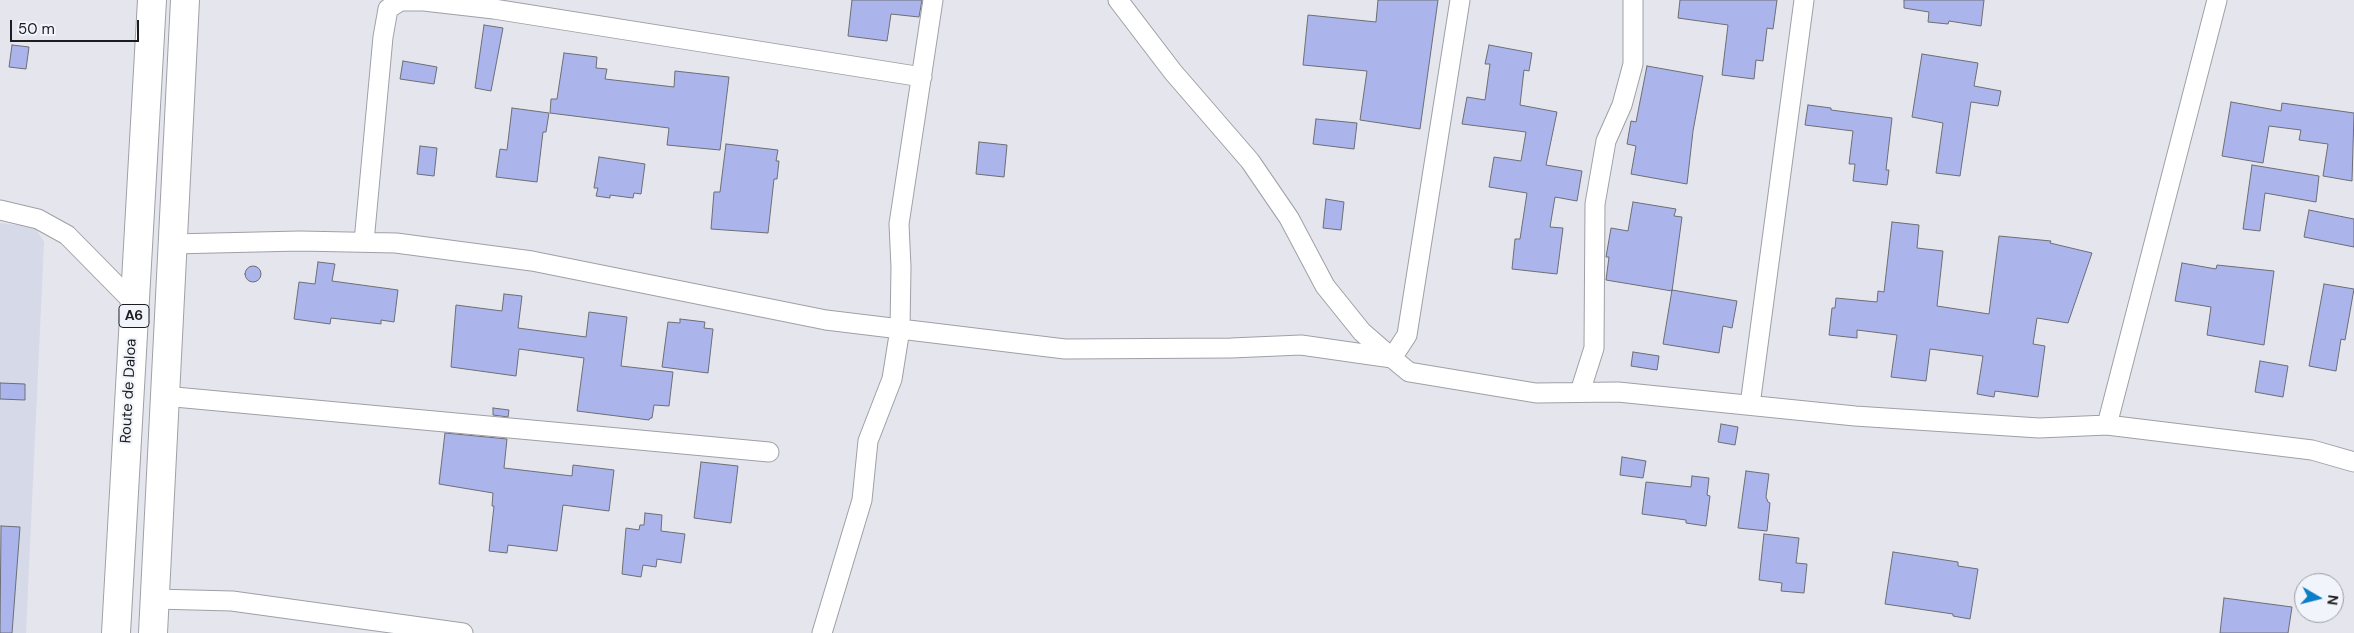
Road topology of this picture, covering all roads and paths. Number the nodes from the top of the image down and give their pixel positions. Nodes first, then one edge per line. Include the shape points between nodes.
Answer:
1 (152, 0) edge
2 (185, 0) edge
3 (933, 0) edge
4 (1118, 0) edge
5 (1460, 0) edge
6 (1633, 0) edge
7 (1804, 0) edge
8 (2217, 0) edge
9 (922, 77) junction
10 (0, 210) edge
11 (364, 242) junction
12 (172, 244) junction
13 (134, 303) junction
14 (900, 329) junction
15 (1392, 358) junction
16 (1580, 392) junction
17 (164, 396) junction
18 (1750, 405) junction
19 (2108, 425) junction
20 (769, 452) dead end
21 (2354, 462) edge
22 (155, 599) junction
23 (116, 633) edge
24 (153, 633) edge
25 (463, 633) edge
26 (822, 633) edge

1 - 13 highway, Route de Daloa / A6
2 - 12 highway, A6
3 - 9 street
4 - 15 street via 1250,161 1289,218 1325,286 1362,332
5 - 15 street via 1407,335
6 - 16 street via 1633,64 1622,104 1606,141 1595,204 1594,348
7 - 18 street
8 - 19 street
9 - 11 street via 494,9 400,1 388,9 383,38
9 - 14 street via 899,224
10 - 13 street via 38,219 67,235
11 - 12 street
11 - 14 street via 396,243 532,261 826,320
12 - 17 highway, A6
13 - 23 highway, Route de Daloa / A6
14 - 15 street via 1065,349 1301,346
14 - 26 street via 892,379 868,441 862,500
15 - 16 street via 1409,372 1442,379 1536,393
16 - 18 street via 1618,392
17 - 20 street
17 - 22 highway, A6
18 - 19 street via 1854,416 2039,428
19 - 21 street via 2312,450
22 - 24 highway, A6
22 - 25 street via 232,601

